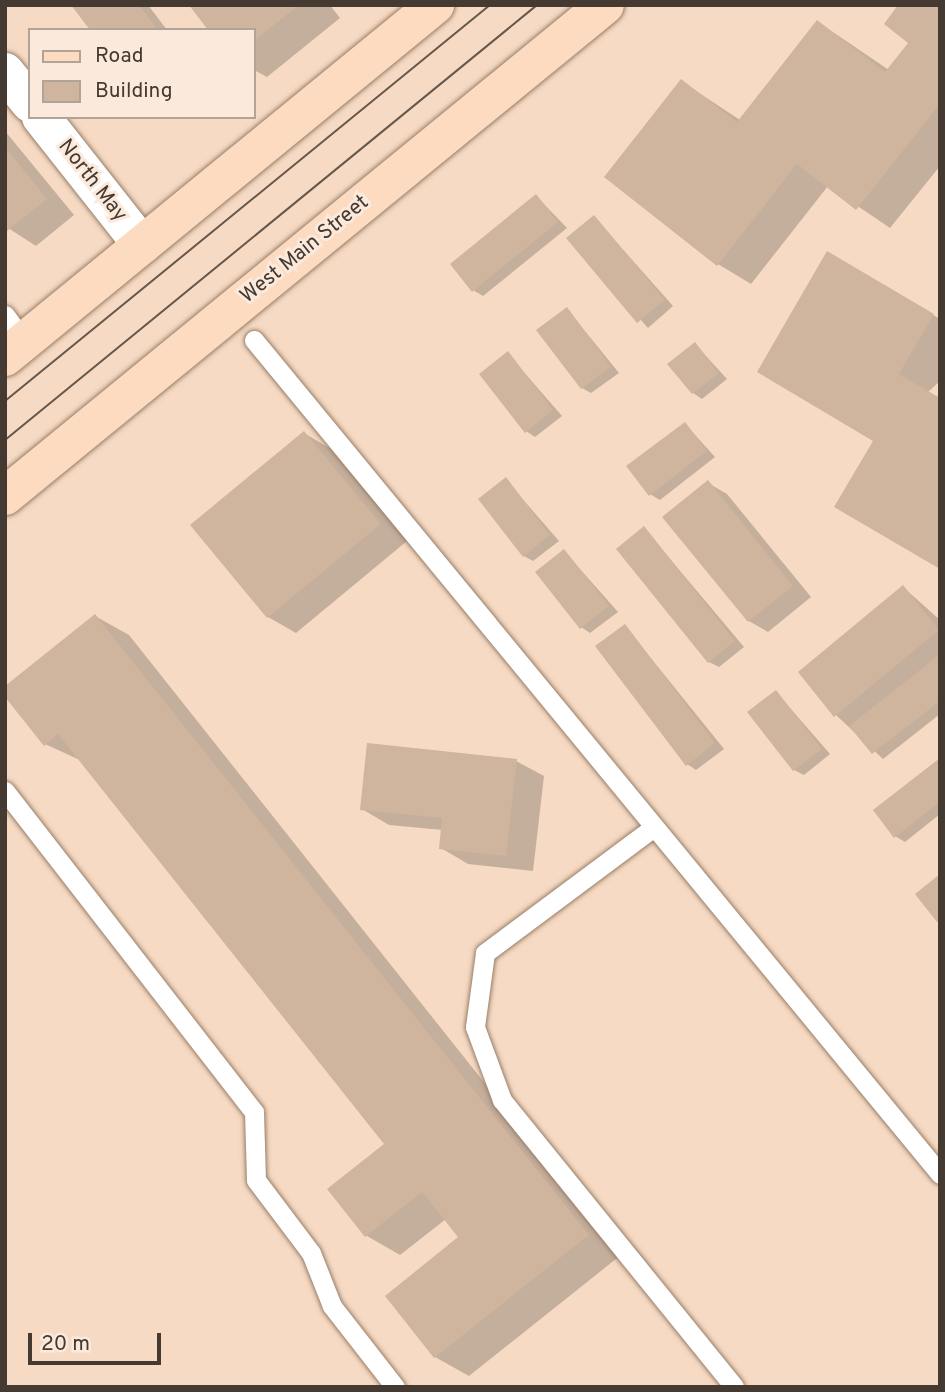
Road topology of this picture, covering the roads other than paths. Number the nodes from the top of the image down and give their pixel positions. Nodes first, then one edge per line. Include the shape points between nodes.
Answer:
1 (435, 5) edge
2 (605, 5) edge
3 (5, 72) edge
4 (28, 101) edge
5 (43, 119) edge
6 (142, 245) junction
7 (12, 338) edge
8 (254, 340) dead end
9 (5, 496) edge
10 (5, 791) edge
11 (654, 827) junction
12 (940, 1174) edge
13 (395, 1387) edge
14 (734, 1387) edge

1 - 6 main road
2 - 9 main road, West Main Street
3 - 4 street
5 - 6 street, North May
6 - 7 main road
8 - 11 lane
10 - 13 lane via 254,1112 256,1180 311,1253 332,1306
11 - 12 lane
11 - 14 lane via 485,953 475,1027 502,1100

